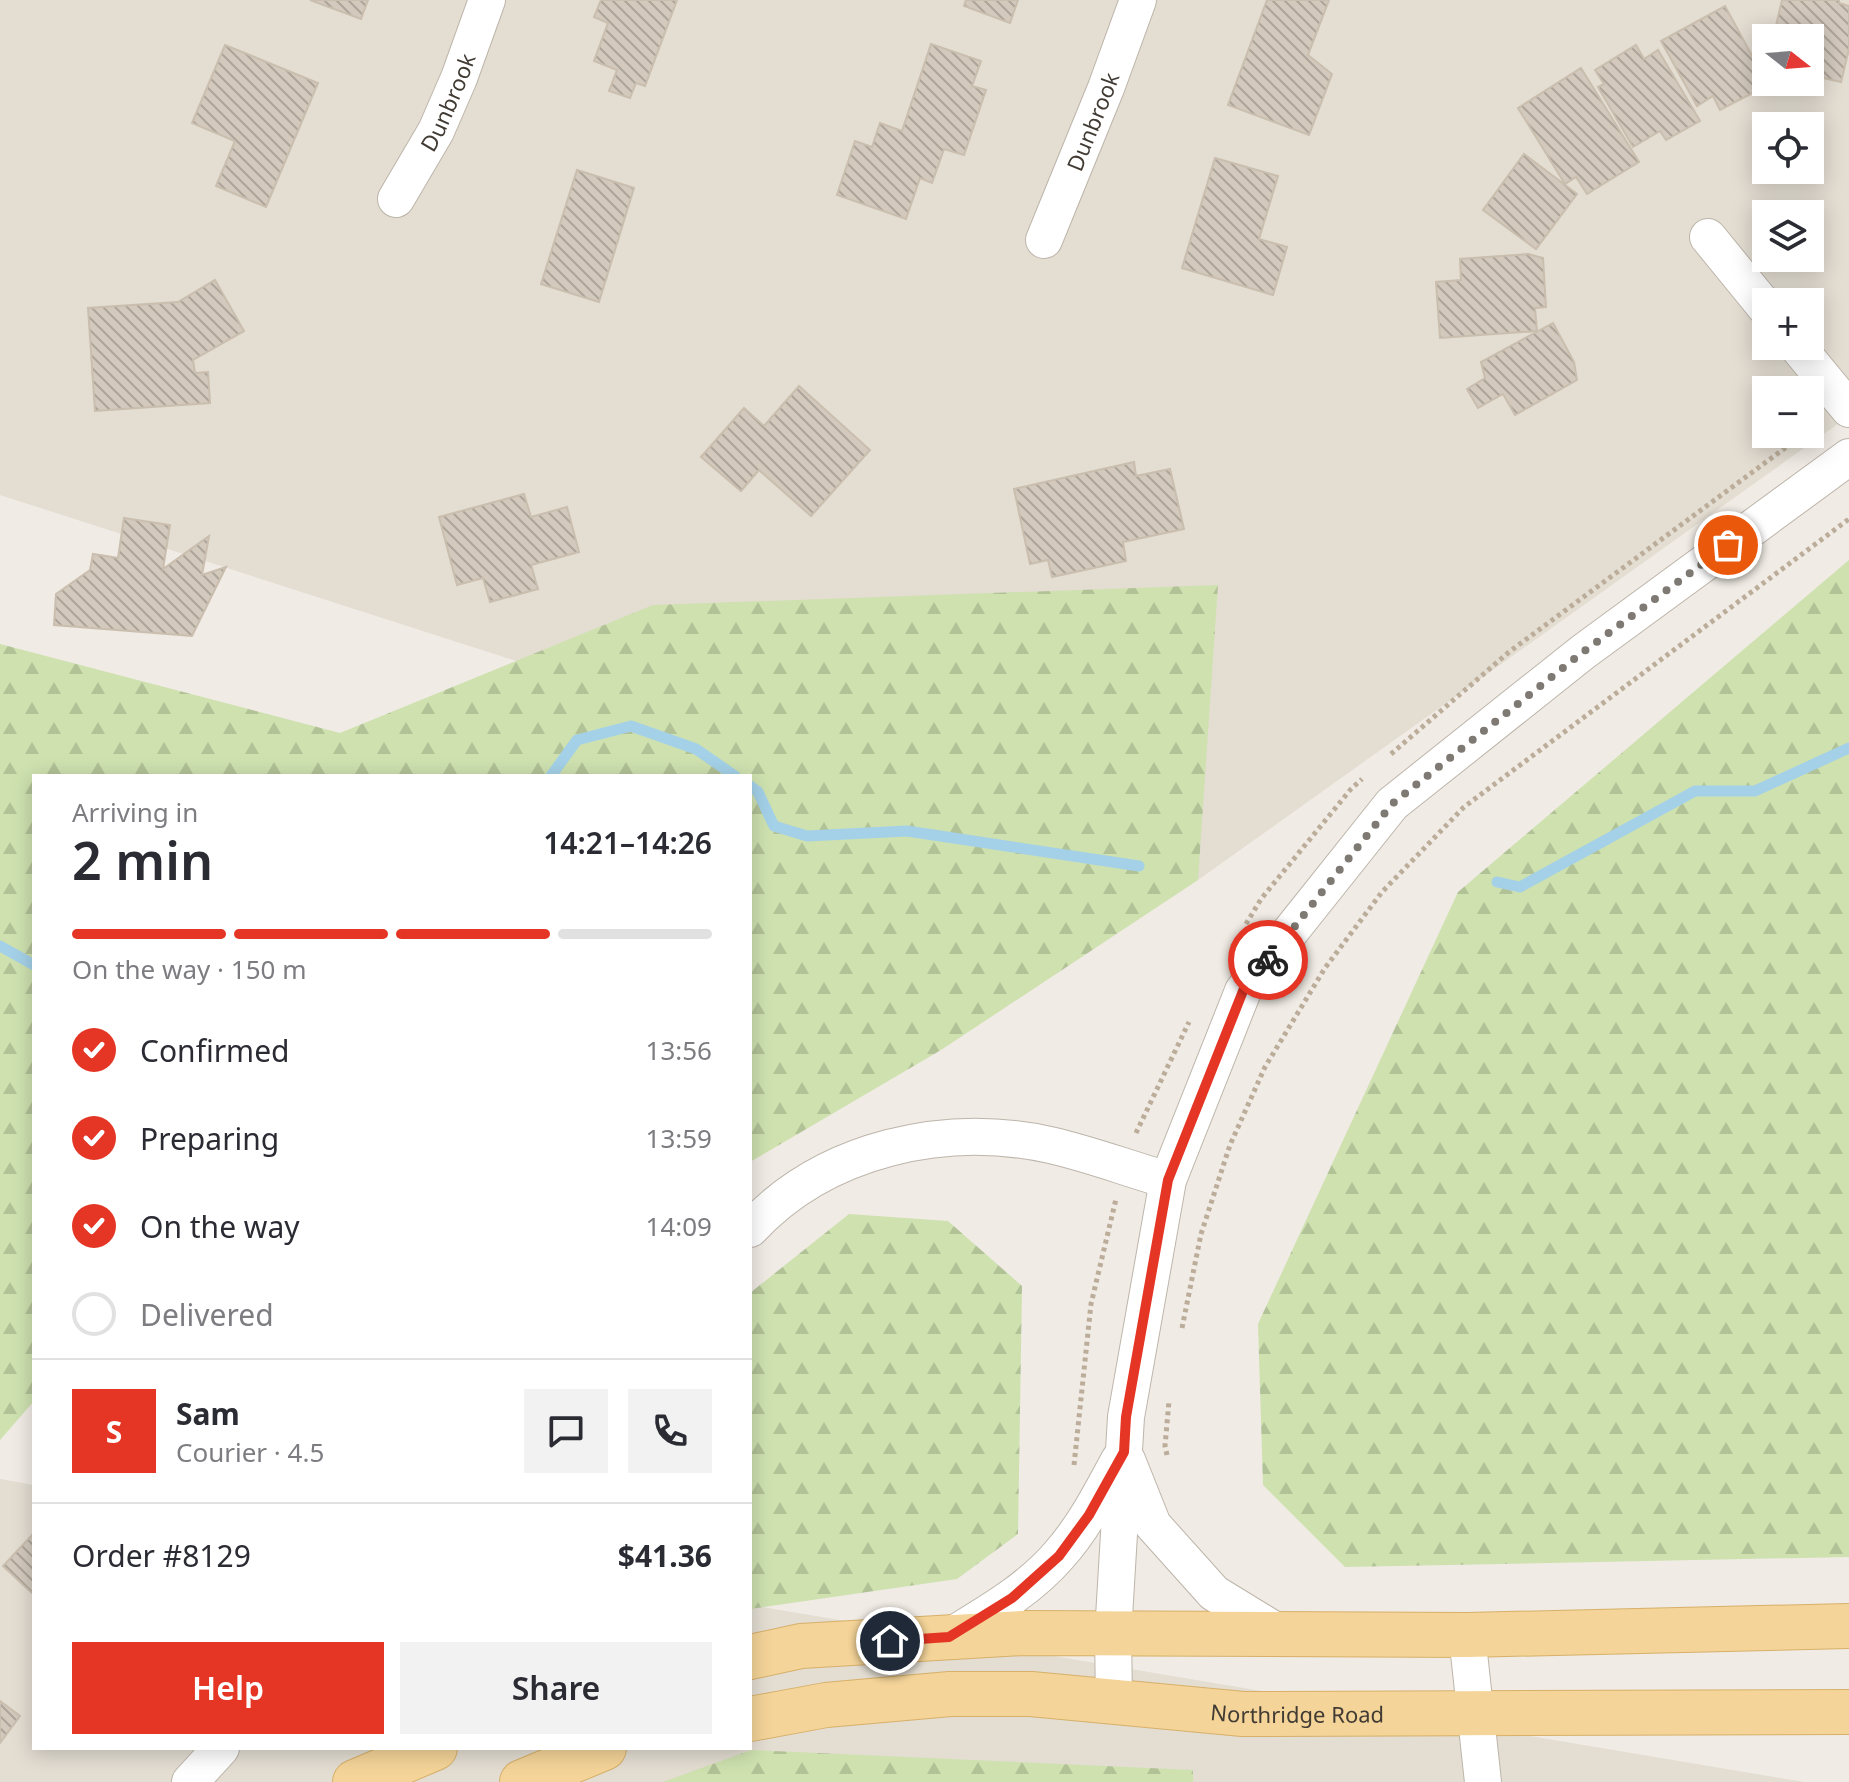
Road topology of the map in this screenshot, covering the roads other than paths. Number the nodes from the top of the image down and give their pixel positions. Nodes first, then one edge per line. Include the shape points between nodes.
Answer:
1 (487, 0) edge
2 (1138, 0) edge
3 (396, 199) dead end
4 (1708, 237) dead end
5 (1044, 240) dead end
6 (1752, 291) edge
7 (1809, 360) edge
8 (1849, 409) edge
9 (1849, 457) edge
10 (1168, 1180) junction
11 (752, 1227) edge
12 (1124, 1452) junction
13 (1849, 1626) edge
14 (1113, 1634) junction
15 (1281, 1634) junction
16 (1467, 1635) junction
17 (949, 1637) junction
18 (752, 1657) edge
19 (1114, 1700) junction
20 (1849, 1712) edge
21 (1476, 1714) junction
22 (752, 1719) edge
23 (219, 1750) edge
24 (430, 1750) edge
25 (599, 1750) edge
26 (190, 1782) edge
27 (355, 1782) edge
28 (522, 1782) edge
29 (1483, 1782) edge

1 - 3 street, Dunbrook via 436,131
2 - 5 street, Dunbrook
4 - 6 street
7 - 8 street
9 - 10 street via 1583,652 1392,804 1243,991
10 - 11 street via 1050,1145 1005,1138 917,1140 834,1168 796,1190
10 - 12 street
12 - 14 street
12 - 15 street via 1153,1525 1214,1593
12 - 17 street via 1059,1556 1012,1598
13 - 16 main road
14 - 15 main road
14 - 17 main road
14 - 19 street
15 - 16 main road
16 - 21 street
17 - 18 main road via 801,1646
19 - 21 main road, Northridge Road via 1243,1714
19 - 22 main road, Northridge Road via 950,1694 826,1705
20 - 21 main road, Northridge Road
21 - 29 street
23 - 26 street
24 - 27 main road
25 - 28 main road

